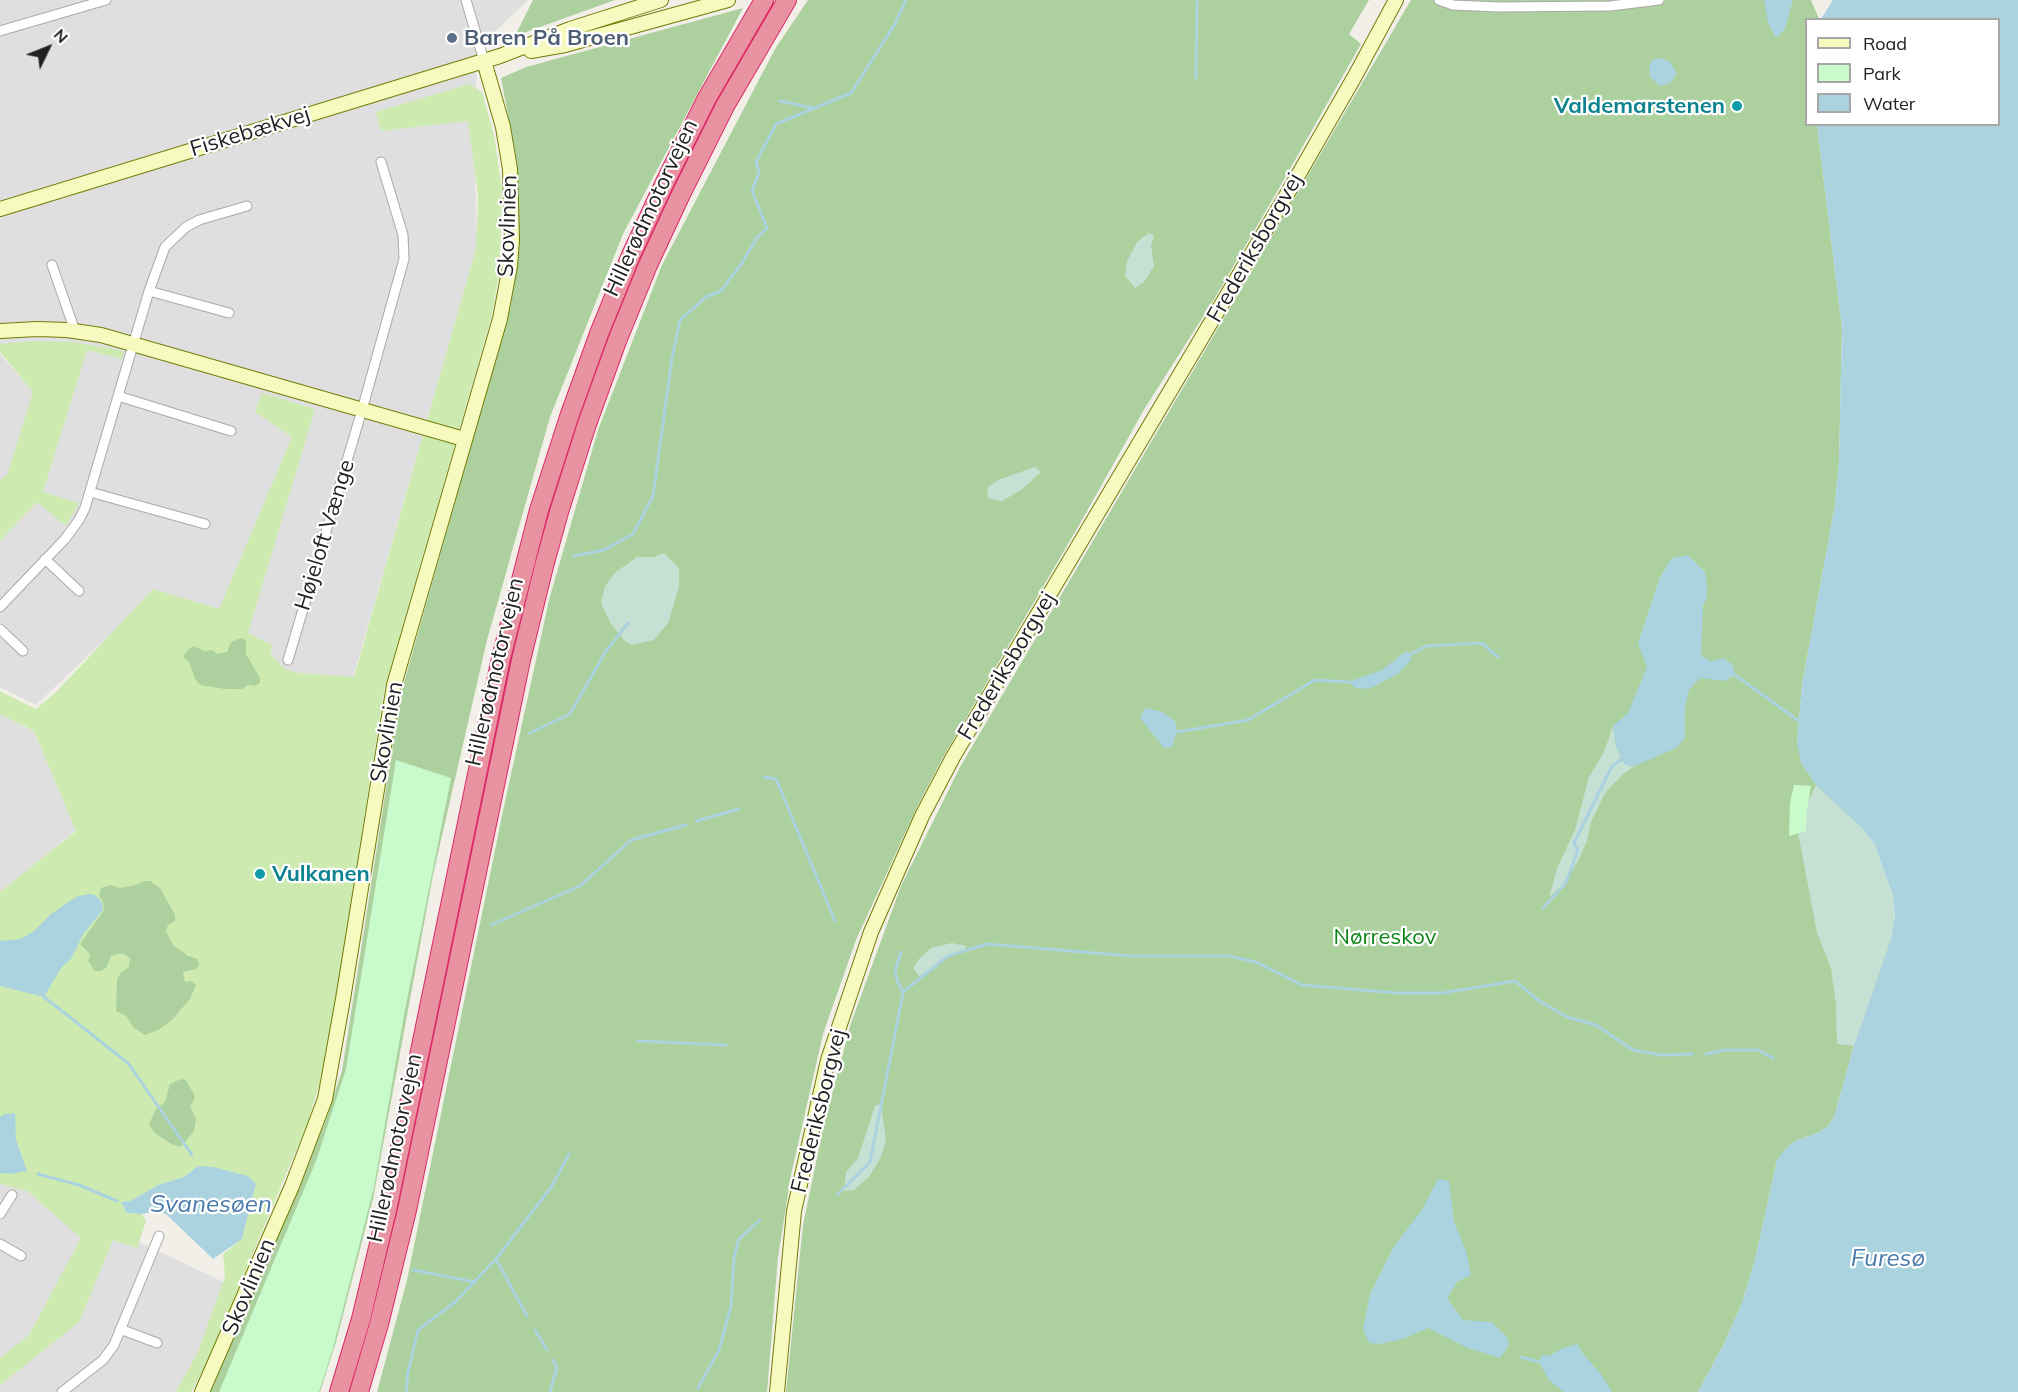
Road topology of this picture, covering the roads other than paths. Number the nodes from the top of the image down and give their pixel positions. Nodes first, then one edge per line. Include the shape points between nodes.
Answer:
1 (106, 0) edge
2 (466, 0) edge
3 (661, 0) edge
4 (728, 0) edge
5 (1396, 0) edge
6 (1439, 0) edge
7 (1659, 0) edge
8 (786, 1) edge
9 (79, 4) edge
10 (761, 5) edge
11 (0, 31) edge
12 (500, 56) junction
13 (484, 61) junction
14 (381, 162) dead end
15 (248, 206) dead end
16 (0, 209) edge
17 (52, 266) dead end
18 (149, 291) junction
19 (229, 313) dead end
20 (0, 331) edge
21 (75, 331) junction
22 (135, 344) junction
23 (118, 396) junction
24 (362, 410) junction
25 (231, 431) dead end
26 (465, 439) junction
27 (90, 492) junction
28 (205, 524) dead end
29 (45, 559) junction
30 (79, 591) dead end
31 (0, 607) edge
32 (0, 629) edge
33 (23, 651) dead end
34 (288, 660) dead end
35 (12, 1195) dead end
36 (0, 1214) edge
37 (159, 1236) dead end
38 (0, 1244) edge
39 (21, 1256) dead end
40 (120, 1329) junction
41 (157, 1343) dead end
42 (72, 1384) junction
43 (62, 1392) edge
44 (79, 1392) edge
45 (202, 1392) edge
46 (339, 1392) edge
47 (359, 1392) edge
48 (777, 1392) edge

1 - 9 street
2 - 13 street
3 - 12 street, Fiskebækvej
4 - 12 street, Fiskebækvej via 565,45
5 - 48 street, Frederiksborgvej via 1316,145 953,757 922,816 871,932 828,1060 794,1211
6 - 7 street via 1453,5 1499,7 1610,6
8 - 47 highway, Hillerødmotorvejen via 725,106 648,265 598,393 563,501 521,660 408,1210
9 - 11 street
10 - 46 highway, Hillerødmotorvejen via 707,98 631,255 600,331 539,510 498,670 388,1206
12 - 13 street, Fiskebækvej
13 - 16 street, Fiskebækvej
13 - 26 street, Skovlinien via 503,127 510,169 512,240 500,319
14 - 24 street, Højeloft Vænge via 405,248
15 - 18 street via 186,227 165,247
17 - 21 street
18 - 19 street
18 - 22 street
20 - 21 street
21 - 22 street
22 - 23 street
22 - 24 street
23 - 25 street
23 - 27 street
24 - 26 street
24 - 34 street, Højeloft Vænge
26 - 45 street, Skovlinien via 394,685 325,1099 292,1186
27 - 28 street
27 - 29 street via 79,520
29 - 30 street
29 - 31 street
32 - 33 street
35 - 36 street
37 - 40 street
38 - 39 street
40 - 41 street
40 - 42 street via 103,1360
42 - 43 street
42 - 44 street

